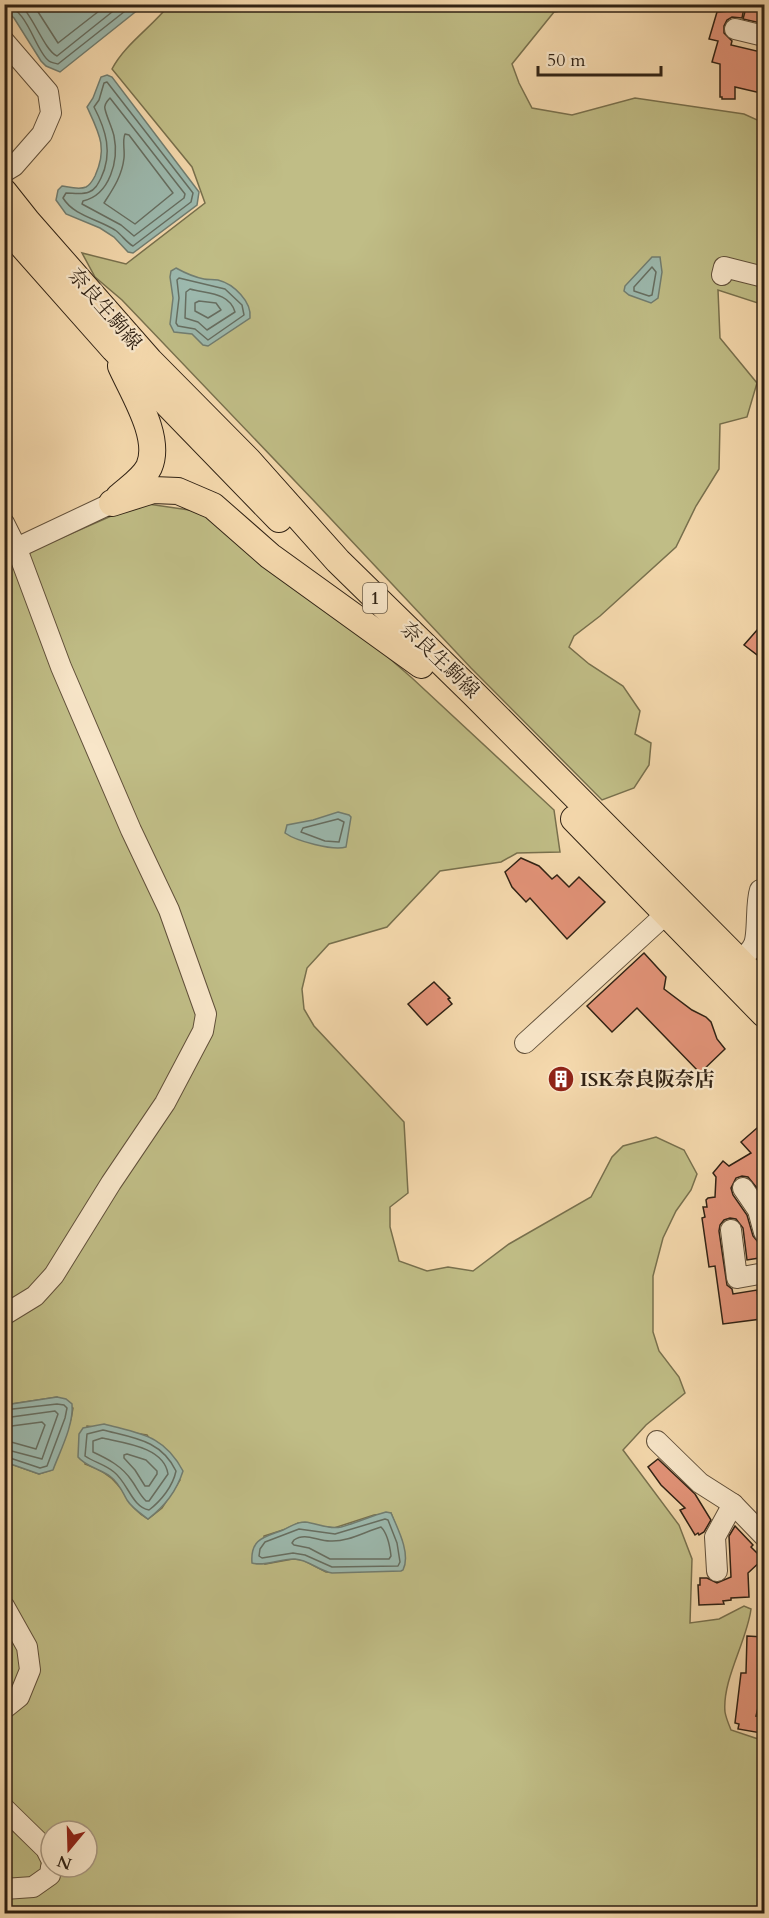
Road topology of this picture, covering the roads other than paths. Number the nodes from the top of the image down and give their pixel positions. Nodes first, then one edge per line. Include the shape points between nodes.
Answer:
1 (735, 29) dead end
2 (765, 36) edge
3 (4, 41) edge
4 (9, 169) edge
5 (4, 192) edge
6 (4, 225) edge
7 (722, 275) dead end
8 (765, 277) edge
9 (114, 349) junction
10 (112, 503) junction
11 (4, 523) edge
12 (11, 551) edge
13 (421, 665) junction
14 (760, 890) dead end
15 (666, 914) junction
16 (740, 960) junction
17 (765, 986) edge
18 (765, 1014) edge
19 (525, 1043) dead end
20 (743, 1188) dead end
21 (731, 1230) dead end
22 (765, 1232) edge
23 (765, 1274) edge
24 (4, 1315) edge
25 (657, 1441) dead end
26 (733, 1504) junction
27 (765, 1536) edge
28 (717, 1571) dead end
29 (4, 1606) edge
30 (4, 1709) edge
31 (4, 1808) edge
32 (39, 1842) edge
33 (44, 1879) edge
34 (4, 1889) edge

1 - 2 street
3 - 4 street via 48,92 51,113 42,134
5 - 16 main road, 奈良生駒線 / 1 via 150,361 248,460 338,561
6 - 9 main road, 奈良生駒線 / 1
7 - 8 street via 724,267
9 - 10 main road via 151,433 152,451 149,467
9 - 13 main road, 奈良生駒線 / 1
10 - 12 street
10 - 13 main road via 153,490 178,491 213,506 270,556
11 - 12 street
12 - 24 street via 169,910 206,1014 203,1031 165,1103 54,1275 35,1296
13 - 15 main road, 奈良生駒線 / 1
14 - 16 street via 756,938
15 - 18 main road, 奈良生駒線 / 1
15 - 19 street
16 - 17 main road, 奈良生駒線 / 1
20 - 22 street via 758,1210
21 - 23 street via 736,1278
25 - 26 street via 700,1483
26 - 27 street
26 - 28 street via 715,1537
29 - 30 street via 27,1647 30,1670 19,1697
31 - 32 street
33 - 34 street via 33,1887

